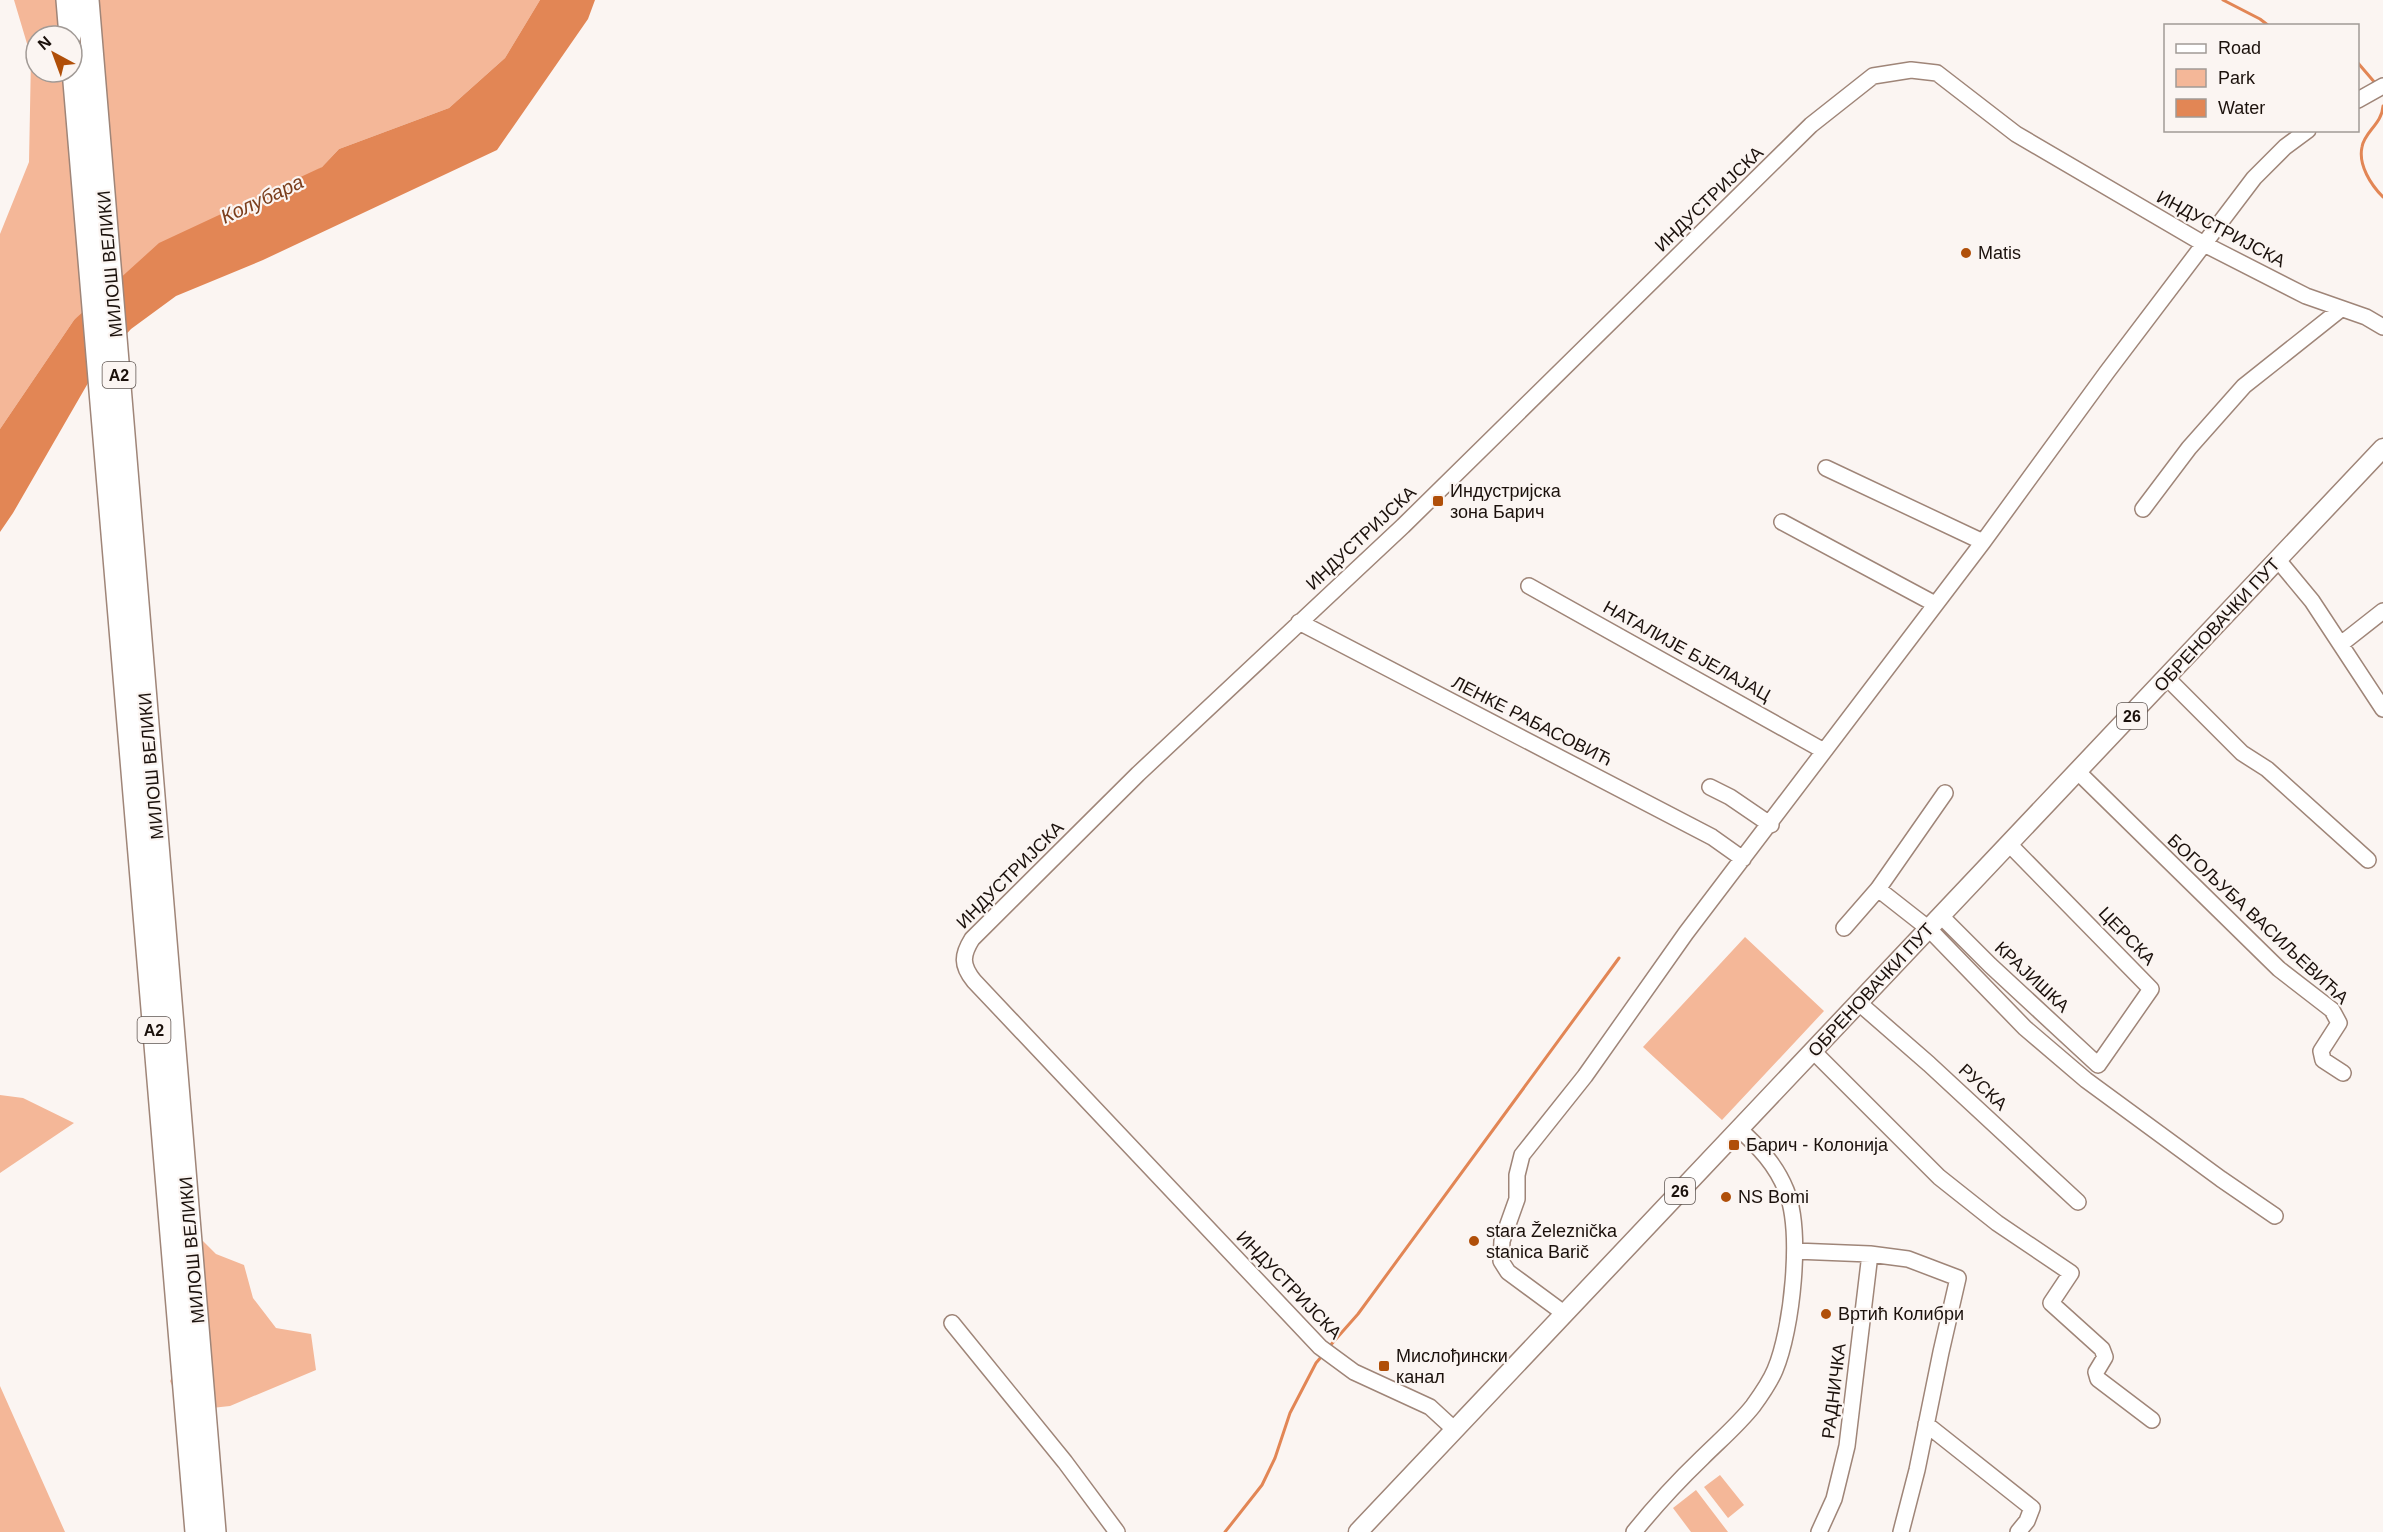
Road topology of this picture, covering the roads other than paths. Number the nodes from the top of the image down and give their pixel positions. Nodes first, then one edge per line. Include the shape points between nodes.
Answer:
1 (67, 0) edge
2 (88, 0) edge
3 (69, 24) edge
4 (75, 84) edge
5 (2383, 86) edge
6 (2362, 98) edge
7 (2305, 132) edge
8 (2204, 244) junction
9 (2341, 309) junction
10 (2383, 327) edge
11 (2383, 448) edge
12 (1826, 468) dead end
13 (2143, 509) dead end
14 (1782, 522) dead end
15 (1983, 542) junction
16 (2278, 560) junction
17 (1530, 586) dead end
18 (1935, 604) junction
19 (2383, 611) edge
20 (1299, 622) junction
21 (2341, 644) junction
22 (2167, 678) junction
23 (2381, 702) edge
24 (140, 751) junction
25 (1824, 751) junction
26 (2078, 772) junction
27 (1710, 787) dead end
28 (1944, 793) dead end
29 (1771, 825) junction
30 (2010, 844) junction
31 (1743, 859) junction
32 (2368, 860) dead end
33 (1878, 889) junction
34 (1935, 922) junction
35 (1844, 928) dead end
36 (1858, 1003) junction
37 (1814, 1051) junction
38 (2098, 1065) joint
39 (2343, 1073) dead end
40 (1739, 1129) junction
41 (2078, 1202) dead end
42 (2275, 1216) dead end
43 (1795, 1251) junction
44 (1870, 1254) junction
45 (1565, 1314) junction
46 (952, 1323) dead end
47 (2151, 1420) dead end
48 (1926, 1424) junction
49 (1455, 1430) junction
50 (196, 1532) edge
51 (215, 1532) edge
52 (1117, 1532) edge
53 (1358, 1532) edge
54 (1634, 1532) edge
55 (1819, 1532) edge
56 (1901, 1532) edge
57 (2018, 1532) edge

1 - 3 highway
2 - 24 highway, МИЛОШ ВЕЛИКИ / A2
4 - 24 highway, МИЛОШ ВЕЛИКИ / A2
5 - 6 street
7 - 8 street via 2254,178
8 - 9 street, ИНДУСТРИЈСКА via 2306,296
8 - 15 street
8 - 20 street, ИНДУСТРИЈСКА via 2016,134 1938,73 1911,70 1873,76 1811,126 1404,526
9 - 10 street, ИНДУСТРИЈСКА
9 - 13 street via 2244,386
11 - 16 main road, ОБРЕНОВАЧКИ ПУТ / 26
12 - 15 street
14 - 18 street
15 - 18 street
16 - 21 street
16 - 22 main road, ОБРЕНОВАЧКИ ПУТ / 26
17 - 25 street, НАТАЛИЈЕ БЈЕЛАЈАЦ
18 - 25 street
19 - 21 street
20 - 31 street, ЛЕНКЕ РАБАСОВИЋ via 1712,837
20 - 49 street, ИНДУСТРИЈСКА via 972,939 963,960 974,981 1325,1352 1354,1372 1430,1407
21 - 23 street
22 - 26 main road, ОБРЕНОВАЧКИ ПУТ / 26
22 - 32 street via 2242,753 2267,769
24 - 50 highway, МИЛОШ ВЕЛИКИ / A2
24 - 51 highway, МИЛОШ ВЕЛИКИ / A2
25 - 29 street
26 - 30 main road, ОБРЕНОВАЧКИ ПУТ / 26
26 - 39 street, БОГОЉУБА ВАСИЉЕВИЋА via 2262,953 2331,1010 2339,1023 2322,1051 2323,1060
27 - 29 street
28 - 33 street
29 - 31 street
30 - 34 main road, ОБРЕНОВАЧКИ ПУТ / 26
30 - 38 street, ЦЕРСКА via 2151,989
31 - 45 street via 1585,1076 1522,1155 1517,1199 1502,1241 1501,1261 1508,1272
33 - 34 street
33 - 35 street
34 - 36 main road, ОБРЕНОВАЧКИ ПУТ / 26
34 - 38 street, КРАЈИШКА via 1998,973
34 - 42 street via 2025,1028 2086,1080
36 - 37 main road, ОБРЕНОВАЧКИ ПУТ / 26
36 - 41 street, РУСКА
37 - 40 main road, ОБРЕНОВАЧКИ ПУТ / 26
37 - 47 street via 1939,1177 1997,1223 2071,1273 2051,1303 2102,1349 2105,1357 2096,1372 2098,1379
40 - 43 street via 1767,1157 1786,1191
40 - 45 main road, ОБРЕНОВАЧКИ ПУТ / 26
43 - 44 street
43 - 54 street via 1791,1294 1774,1372 1754,1405
44 - 48 street via 1908,1258 1958,1278
44 - 55 street, РАДНИЧКА via 1847,1446 1834,1499
45 - 49 main road, ОБРЕНОВАЧКИ ПУТ / 26
46 - 52 street
48 - 56 street
48 - 57 street via 2032,1508
49 - 53 main road, ОБРЕНОВАЧКИ ПУТ / 26

